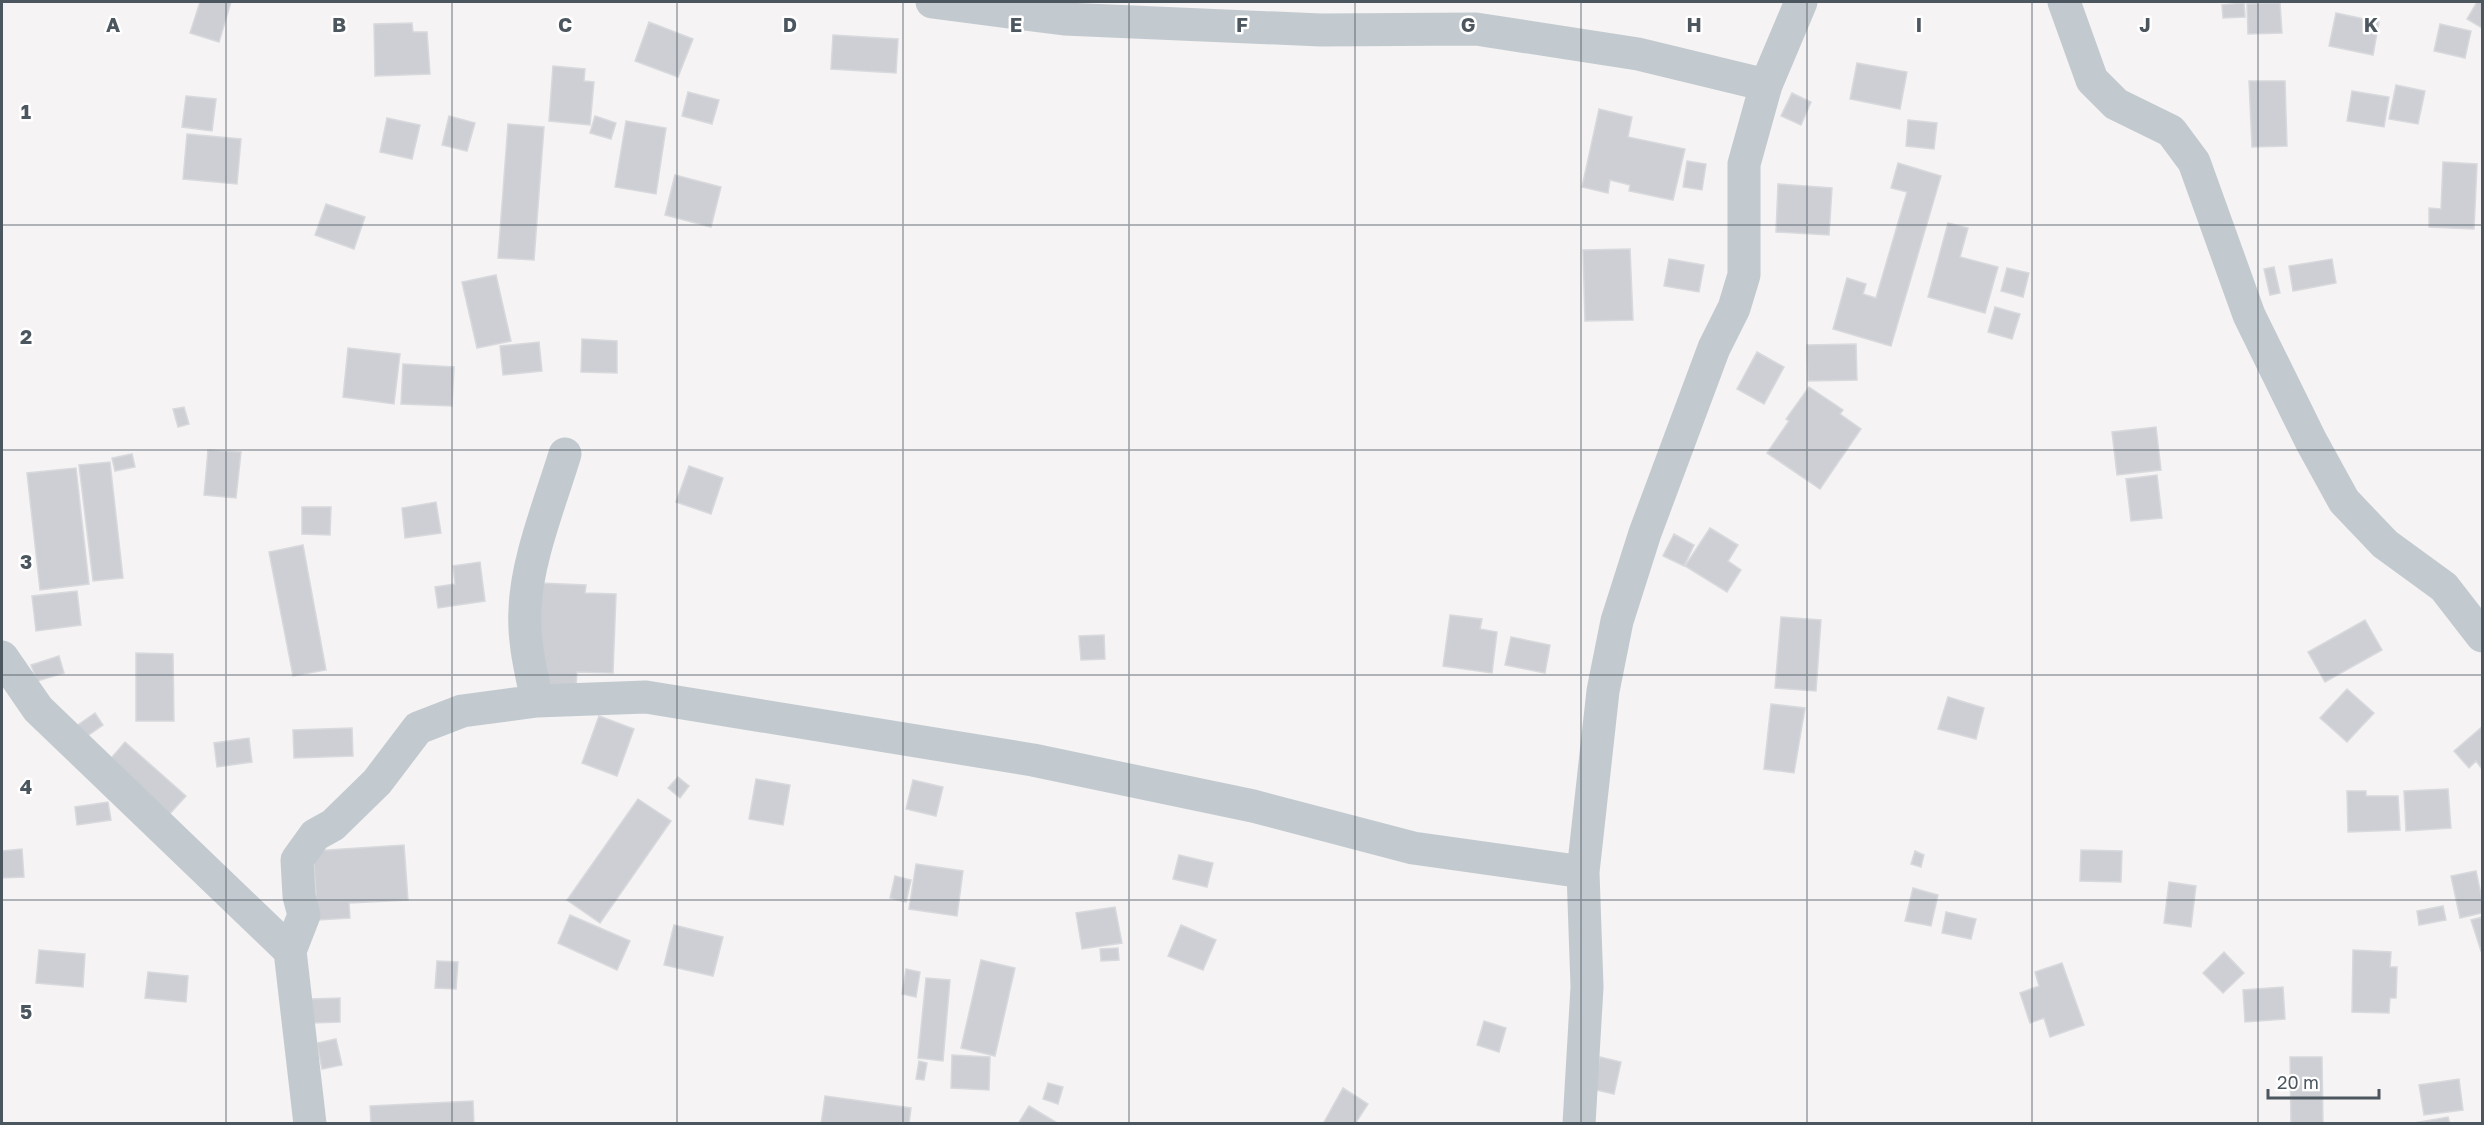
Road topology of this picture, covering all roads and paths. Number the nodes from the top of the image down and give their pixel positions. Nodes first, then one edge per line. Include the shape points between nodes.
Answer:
1 (932, 2) edge
2 (1801, 2) edge
3 (2064, 2) edge
4 (1766, 85) junction
5 (565, 454) dead end
6 (2482, 636) edge
7 (2, 657) edge
8 (537, 701) junction
9 (1583, 872) junction
10 (290, 951) junction
11 (310, 1124) edge
12 (1578, 1124) edge

1 - 4 street via 1064,19 1321,30 1476,29 1638,54
2 - 4 street
3 - 6 street via 2092,80 2116,104 2171,131 2194,162 2249,315 2344,501 2385,544 2444,587
4 - 9 street via 1743,164 1743,275 1734,308 1714,348 1645,533 1617,621 1603,691
5 - 8 street via 535,551 525,608 526,645
7 - 10 street via 38,709
8 - 9 street via 646,697 1033,760 1253,806 1413,848
8 - 10 street via 462,711 418,728 377,782 333,825 315,835 297,860 304,915
9 - 12 street via 1587,987
10 - 11 street

